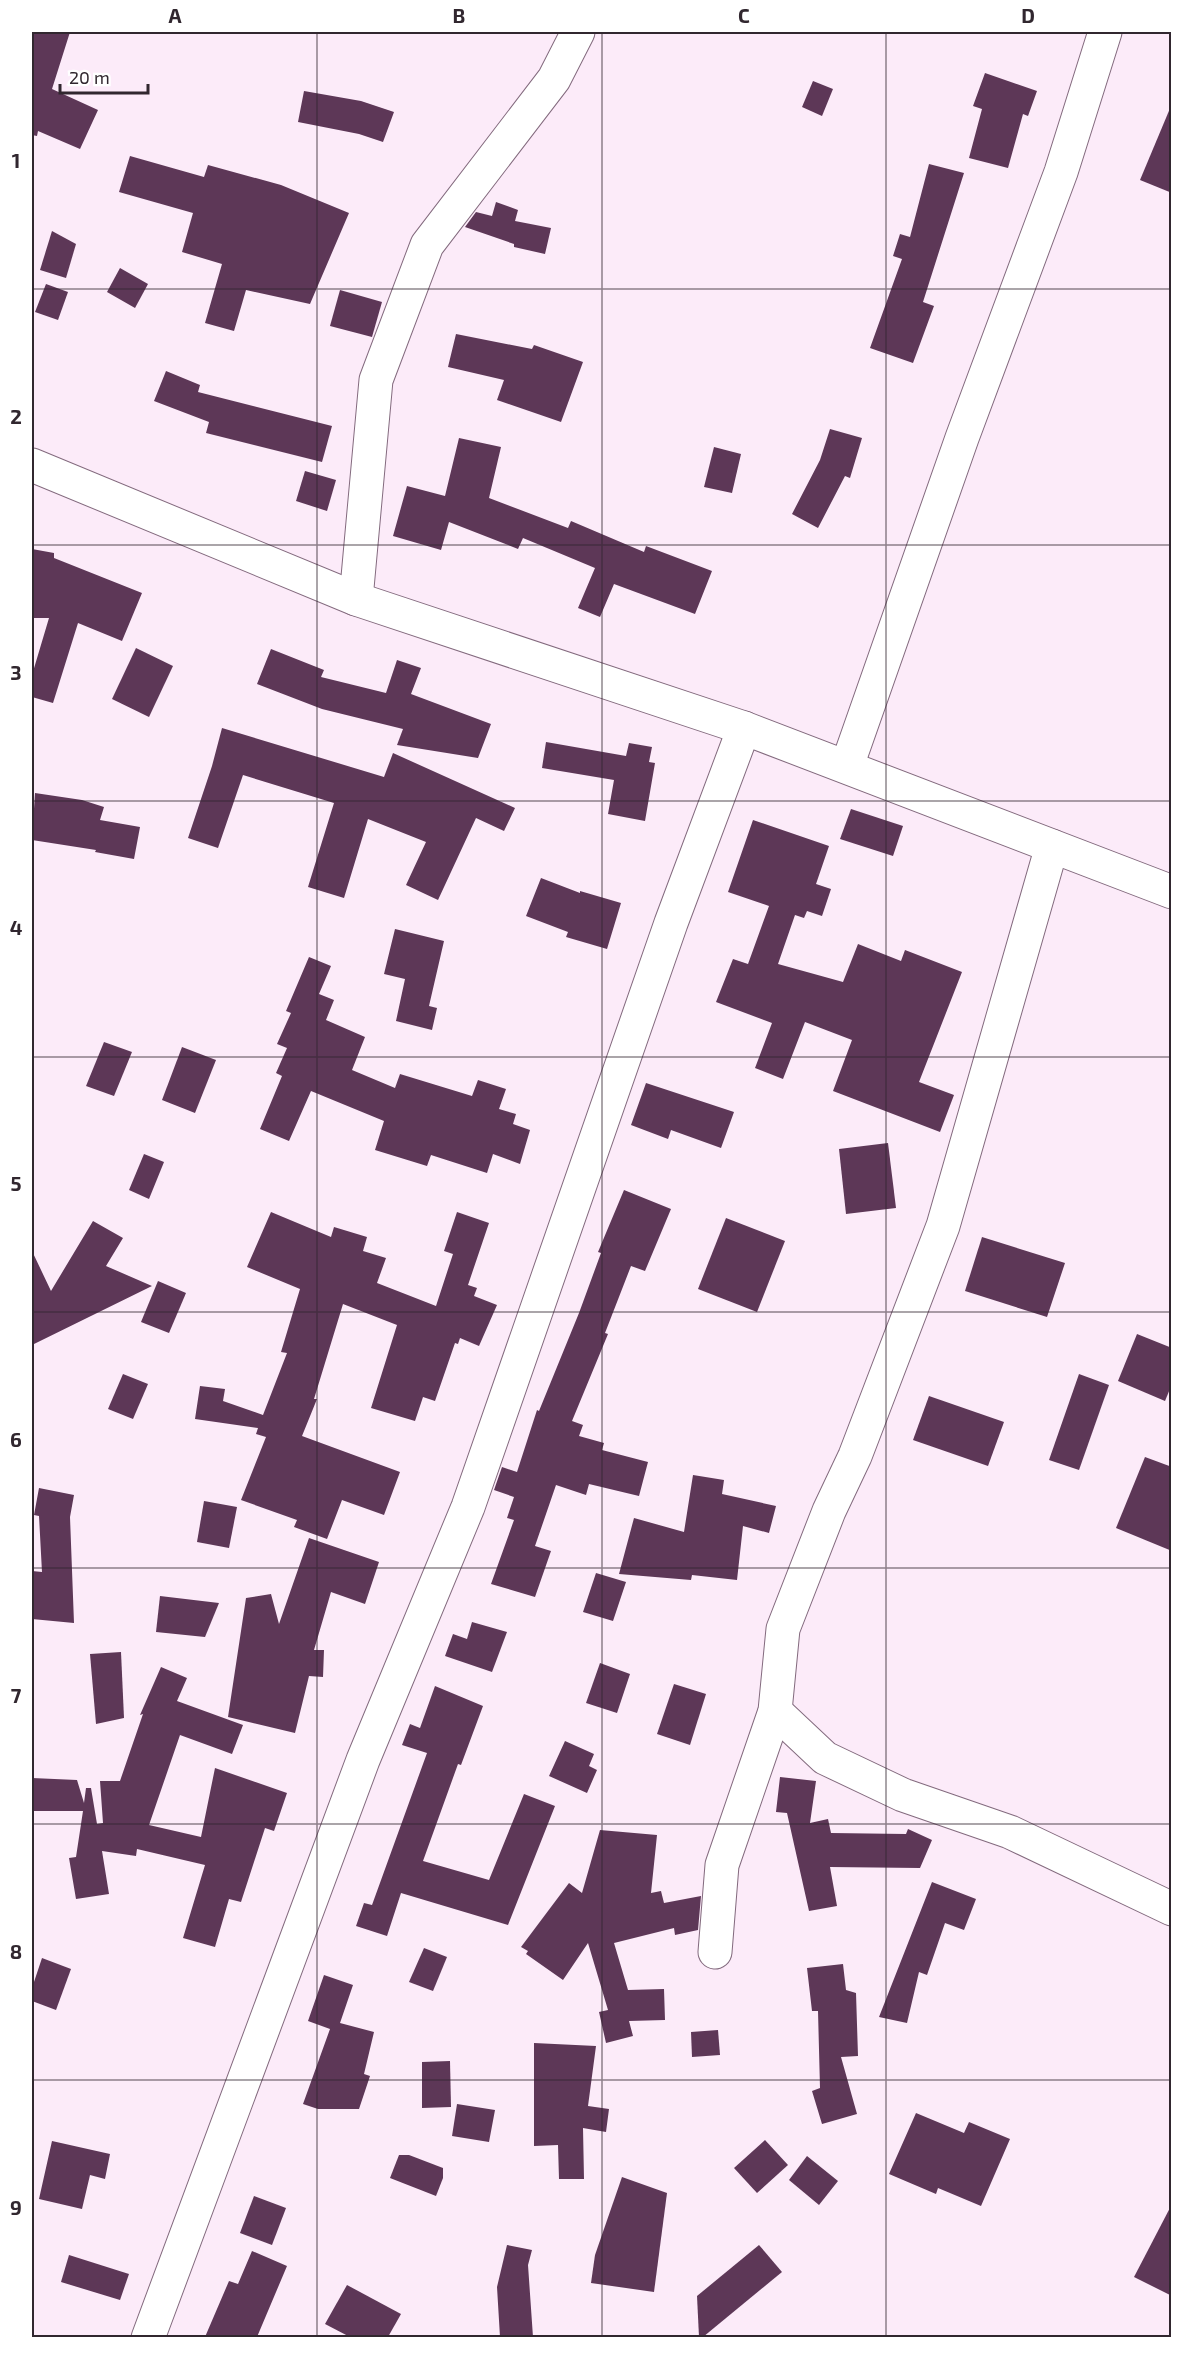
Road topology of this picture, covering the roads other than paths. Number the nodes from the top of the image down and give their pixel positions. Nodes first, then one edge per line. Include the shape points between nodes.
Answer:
1 (578, 32) edge
2 (1105, 32) edge
3 (32, 465) edge
4 (356, 599) junction
5 (744, 728) junction
6 (847, 766) junction
7 (1052, 846) junction
8 (1172, 892) edge
9 (775, 1712) junction
10 (1172, 1909) edge
11 (715, 1952) dead end
12 (148, 2337) edge

1 - 4 street via 554,79 427,245 376,380
2 - 6 street via 1061,171
3 - 4 street
4 - 5 street
5 - 6 street
5 - 12 street via 671,923 468,1507 363,1760
6 - 7 street
7 - 8 street
7 - 9 street via 943,1226 855,1456 783,1629
9 - 10 street via 825,1758 903,1795 1010,1832
9 - 11 street via 722,1865

